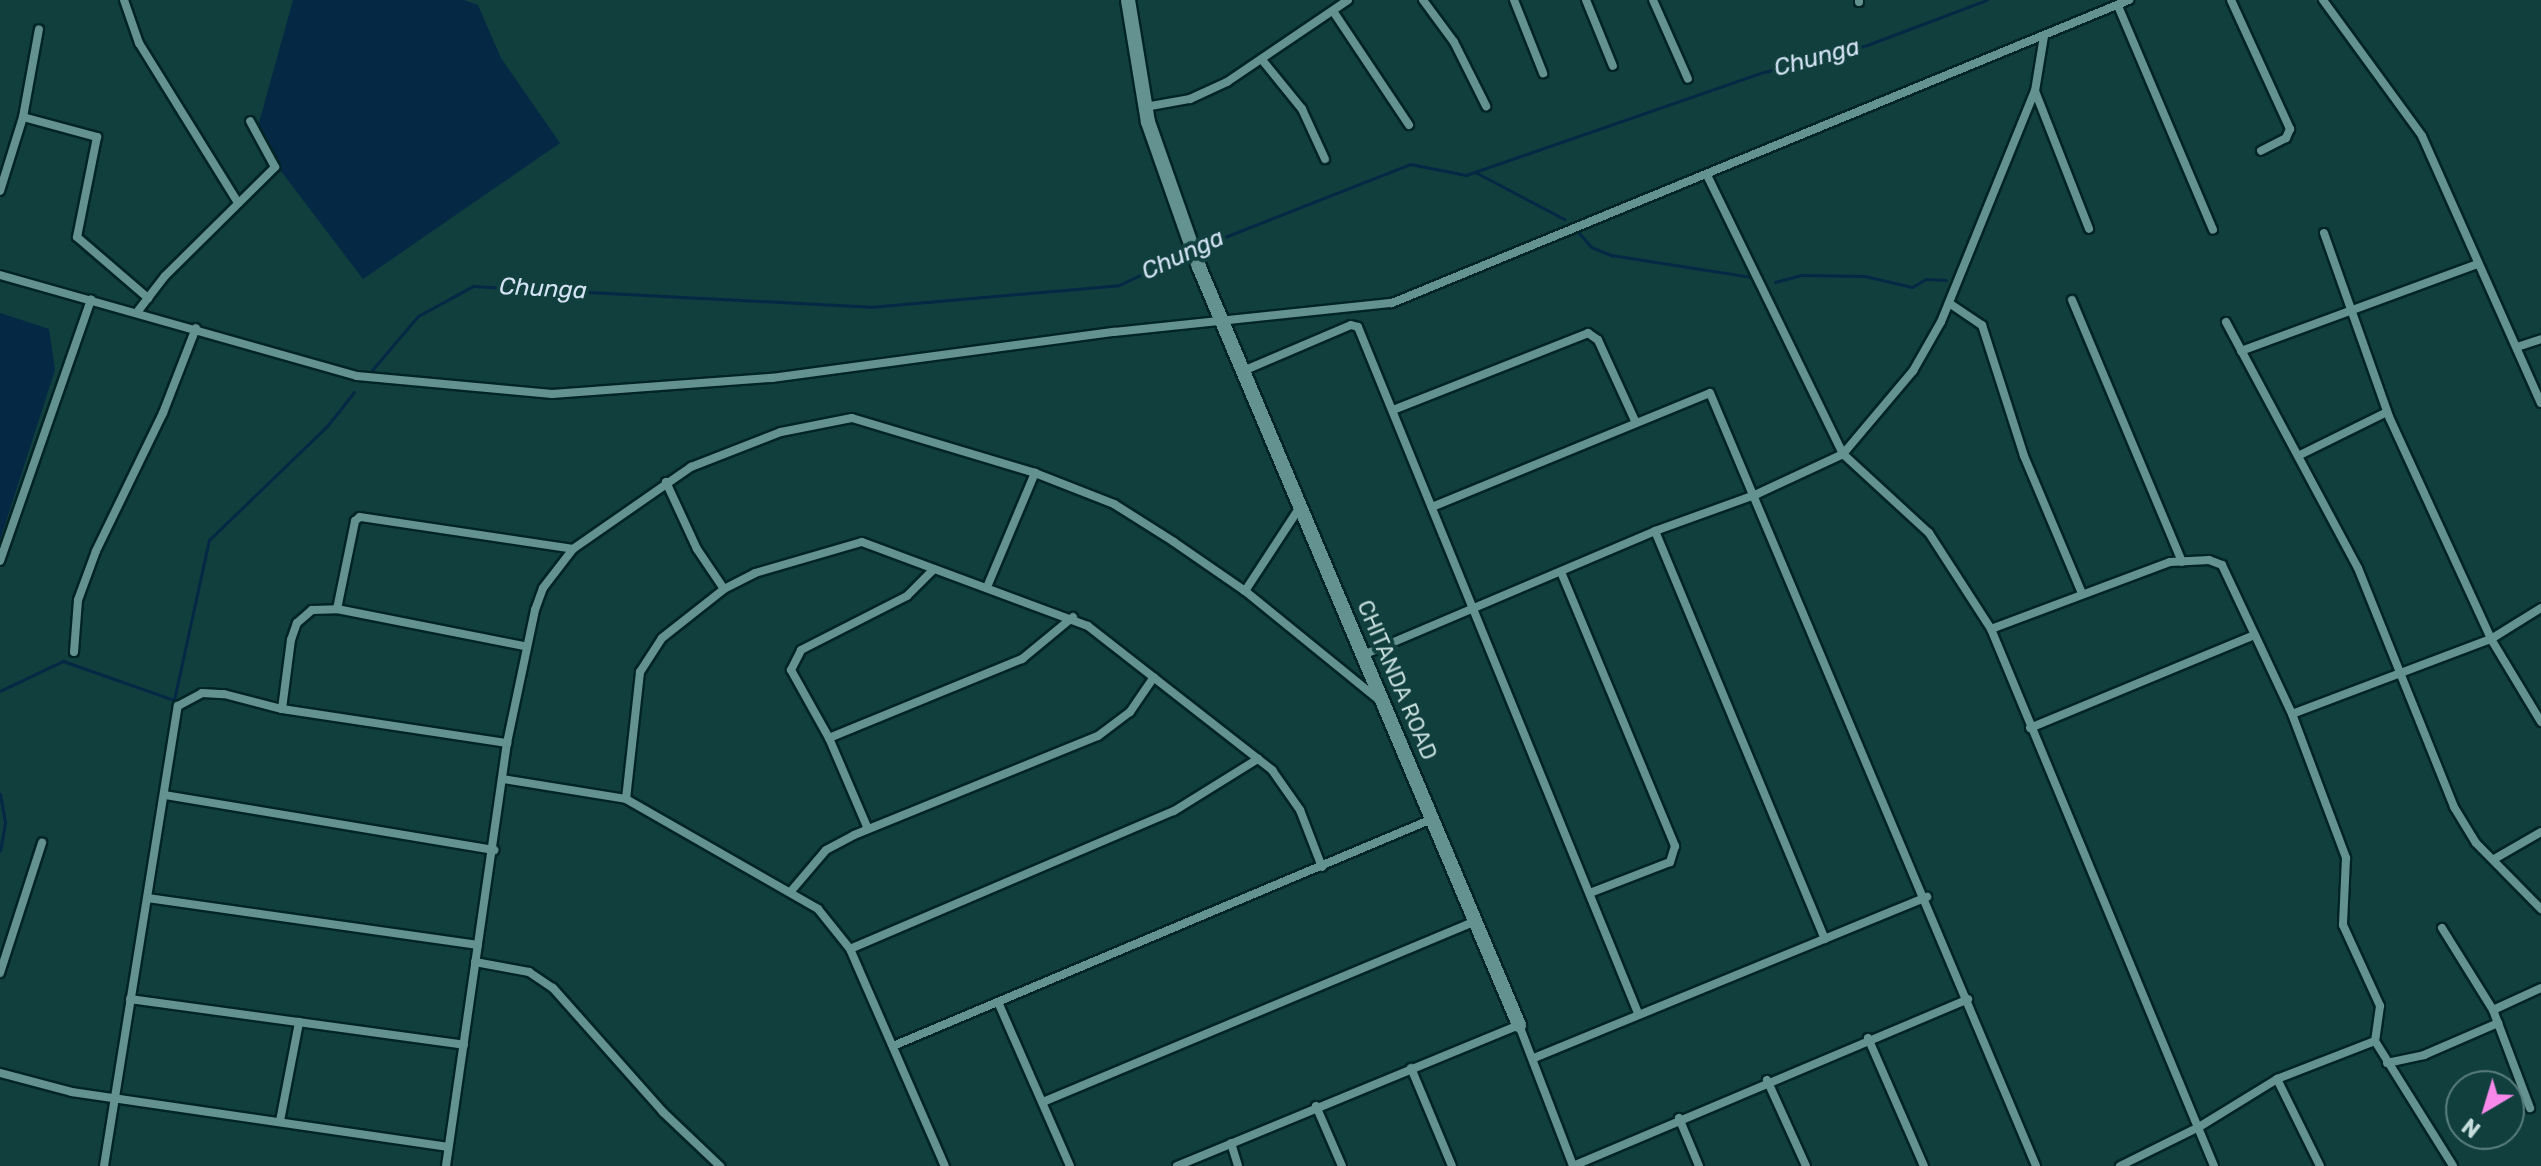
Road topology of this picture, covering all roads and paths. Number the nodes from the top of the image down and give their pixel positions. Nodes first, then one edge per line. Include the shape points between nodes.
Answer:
1 (124, 0) edge
2 (1128, 0) edge
3 (1348, 0) edge
4 (1423, 0) edge
5 (1514, 0) edge
6 (1586, 0) edge
7 (1653, 0) edge
8 (2129, 0) edge
9 (2231, 0) edge
10 (2323, 0) edge
11 (2118, 6) junction
12 (1333, 11) junction
13 (39, 29) dead end
14 (2044, 36) junction
15 (1263, 61) junction
16 (1613, 66) dead end
17 (1543, 73) dead end
18 (1688, 79) dead end
19 (2035, 91) junction
20 (1486, 106) dead end
21 (1145, 107) junction
22 (23, 117) junction
23 (250, 121) dead end
24 (1409, 125) dead end
25 (2261, 151) dead end
26 (1325, 159) dead end
27 (1708, 177) junction
28 (0, 191) edge
29 (237, 201) junction
30 (2089, 229) dead end
31 (2213, 230) dead end
32 (2324, 233) dead end
33 (2477, 264) junction
34 (0, 275) edge
35 (148, 298) junction
36 (91, 299) junction
37 (2072, 300) dead end
38 (1949, 303) junction
39 (2351, 310) junction
40 (138, 311) junction
41 (2226, 322) dead end
42 (1223, 324) junction
43 (196, 328) junction
44 (2541, 339) edge
45 (2517, 347) junction
46 (2241, 351) junction
47 (1242, 372) junction
48 (2541, 403) edge
49 (1393, 410) junction
50 (2387, 412) junction
51 (1635, 421) junction
52 (1843, 454) junction
53 (2300, 455) junction
54 (1035, 473) junction
55 (666, 482) junction
56 (1757, 494) junction
57 (1300, 507) junction
58 (1432, 507) junction
59 (1655, 531) junction
60 (573, 549) junction
61 (0, 561) edge
62 (2182, 562) junction
63 (934, 569) junction
64 (1561, 572) junction
65 (987, 587) junction
66 (724, 589) junction
67 (1245, 591) junction
68 (2082, 593) junction
69 (1471, 608) junction
70 (2541, 608) edge
71 (337, 609) junction
72 (1073, 617) junction
73 (1991, 629) junction
74 (2255, 635) junction
75 (2491, 639) junction
76 (524, 646) junction
77 (74, 652) dead end
78 (1363, 655) junction
79 (2398, 672) junction
80 (1154, 677) junction
81 (1379, 700) junction
82 (282, 709) junction
83 (2292, 714) junction
84 (2541, 722) edge
85 (2030, 728) junction
86 (829, 738) junction
87 (507, 743) junction
88 (1258, 759) junction
89 (503, 779) junction
90 (165, 795) junction
91 (626, 799) junction
92 (1432, 819) junction
93 (868, 829) junction
94 (2541, 832) edge
95 (42, 843) dead end
96 (494, 850) junction
97 (2496, 858) junction
98 (1322, 867) junction
99 (792, 890) junction
100 (1590, 893) junction
101 (1927, 897) junction
102 (148, 898) junction
103 (2541, 909) edge
104 (1476, 921) junction
105 (2442, 928) dead end
106 (1825, 939) junction
107 (478, 945) junction
108 (850, 949) junction
109 (475, 962) junction
110 (0, 973) edge
111 (2541, 988) edge
112 (130, 999) junction
113 (1968, 999) junction
114 (998, 1002) junction
115 (2493, 1010) junction
116 (1638, 1013) junction
117 (299, 1022) junction
118 (2498, 1023) junction
119 (1519, 1025) junction
120 (1868, 1038) junction
121 (2375, 1041) junction
122 (464, 1045) junction
123 (893, 1046) junction
124 (1534, 1058) junction
125 (2387, 1063) junction
126 (1411, 1068) junction
127 (0, 1073) edge
128 (2277, 1079) junction
129 (1767, 1080) junction
130 (115, 1095) junction
131 (1043, 1102) junction
132 (1316, 1106) junction
133 (2530, 1108) dead end
134 (1679, 1118) junction
135 (280, 1121) junction
136 (2199, 1127) junction
137 (1231, 1143) junction
138 (448, 1147) junction
139 (714, 1165) edge
140 (104, 1166) edge
141 (446, 1166) edge
142 (945, 1166) edge
143 (1070, 1166) edge
144 (1177, 1166) edge
145 (1238, 1166) edge
146 (1342, 1166) edge
147 (1452, 1166) edge
148 (1699, 1166) edge
149 (1806, 1166) edge
150 (1924, 1166) edge
151 (2036, 1166) edge
152 (2120, 1166) edge
153 (2214, 1166) edge
154 (2320, 1166) edge
155 (2453, 1166) edge

1 - 29 street via 139,43
2 - 21 street, CHITANDA ROAD
3 - 12 street
4 - 20 street via 1454,42
5 - 17 street
6 - 16 street
7 - 18 street
8 - 11 street
9 - 25 street via 2290,129 2286,138
10 - 33 street via 2422,136
11 - 14 street
11 - 31 street
12 - 15 street
12 - 24 street
13 - 22 street
14 - 19 street
14 - 27 street
15 - 21 street via 1190,99
15 - 26 street via 1302,109
19 - 30 street
19 - 38 street
21 - 42 street, CHITANDA ROAD
22 - 28 street
22 - 35 street via 97,137 77,237
23 - 29 street via 275,167
27 - 42 street via 1392,303
27 - 52 street
29 - 35 street
32 - 39 street
33 - 39 street
33 - 45 street
34 - 36 street
35 - 40 street
36 - 40 street
36 - 61 street
37 - 62 street
38 - 52 street via 1913,371
38 - 68 street via 1982,325 2024,456
39 - 46 street
39 - 50 street
40 - 43 street
41 - 46 street
42 - 43 street via 1114,332 772,378 564,394 369,378
42 - 47 street, CHITANDA ROAD
43 - 77 street via 168,401 96,551 78,600
44 - 45 street
45 - 48 street
46 - 53 street
47 - 49 street via 1356,325
47 - 57 street, CHITANDA ROAD
49 - 51 street via 1588,333 1598,340
49 - 58 street
50 - 53 street
50 - 75 street
51 - 56 street via 1710,393
51 - 58 street
52 - 56 street
52 - 73 street via 1929,533
53 - 79 street via 2358,568
54 - 55 street via 852,418 771,435
54 - 65 street
54 - 67 street via 1114,504
55 - 60 street
55 - 66 street via 697,549
56 - 59 street
56 - 101 street
57 - 67 street
57 - 78 street, CHITANDA ROAD
58 - 69 street
59 - 64 street
59 - 106 street
60 - 71 street via 360,517
60 - 76 street via 543,588
62 - 68 street
62 - 74 street via 2222,565
63 - 65 street
63 - 66 street via 862,542 805,555
63 - 86 street via 907,596 801,650 792,675
64 - 69 street
64 - 100 street via 1675,846 1670,862
65 - 72 street
66 - 91 street via 686,616 646,658
67 - 81 street
68 - 73 street
69 - 78 street
69 - 100 street
70 - 75 street
71 - 76 street
71 - 82 street via 312,610 297,623
72 - 80 street
72 - 86 street via 1022,659
73 - 85 street
74 - 83 street
74 - 85 street
75 - 79 street
75 - 84 street
76 - 87 street
78 - 81 street, CHITANDA ROAD
79 - 83 street
79 - 97 street via 2454,807 2476,843
80 - 88 street
80 - 93 street via 1130,712 1098,736
81 - 92 street, CHITANDA ROAD
82 - 87 street
82 - 90 street via 224,694 188,698 178,706
83 - 121 street via 2346,858 2343,925 2380,1006
85 - 136 street
86 - 93 street
87 - 89 street
88 - 98 street via 1282,781 1300,810
88 - 108 street via 1174,811
89 - 91 street
89 - 96 street
90 - 96 street
90 - 102 street
91 - 99 street
92 - 98 street
92 - 104 street, CHITANDA ROAD
93 - 99 street via 826,850
94 - 97 street
95 - 110 street
96 - 107 street
97 - 103 street
98 - 114 street
99 - 108 street via 827,917
100 - 116 street
101 - 106 street
101 - 113 street
102 - 107 street
102 - 112 street
104 - 119 street, CHITANDA ROAD
104 - 131 street
105 - 115 street
106 - 116 street
107 - 109 street
108 - 123 street
109 - 122 street
109 - 139 street via 529,972 553,988
111 - 115 street
112 - 117 street
112 - 130 street
113 - 120 street
113 - 151 street
114 - 123 street
114 - 131 street
115 - 118 street
116 - 124 street
117 - 122 street
117 - 135 street
118 - 125 street via 2424,1055
118 - 133 street
119 - 124 street
119 - 126 street
120 - 129 street
120 - 150 street
121 - 125 street
121 - 128 street
122 - 138 street
123 - 142 street
124 - 134 street via 1573,1166
125 - 155 street
126 - 132 street
126 - 147 street
127 - 130 street via 72,1092
128 - 136 street
128 - 154 street
129 - 134 street
129 - 149 street
130 - 135 street
130 - 140 street
131 - 143 street
132 - 137 street
132 - 146 street
134 - 148 street
135 - 138 street
136 - 152 street
136 - 153 street
137 - 144 street
137 - 145 street
138 - 141 street

